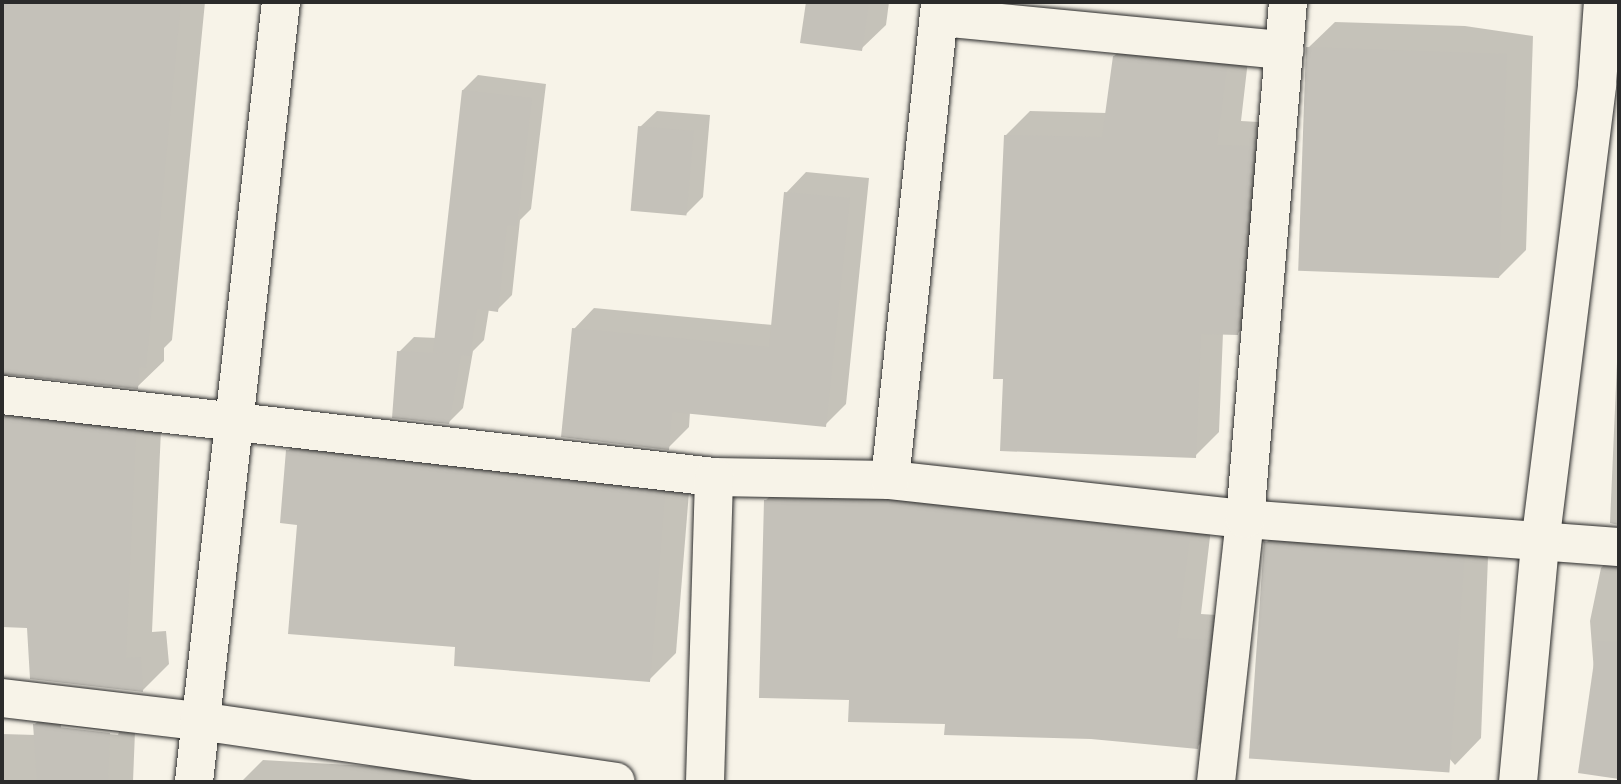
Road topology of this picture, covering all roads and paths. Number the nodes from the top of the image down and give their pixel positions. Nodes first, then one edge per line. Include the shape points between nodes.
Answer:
1 (281, 2) edge
2 (1288, 2) edge
3 (1602, 2) edge
4 (939, 9) edge
5 (1284, 50) junction
6 (1608, 86) edge
7 (2, 395) edge
8 (236, 419) junction
9 (714, 477) junction
10 (890, 481) junction
11 (1245, 519) junction
12 (1541, 544) junction
13 (1619, 547) edge
14 (2, 698) edge
15 (199, 721) junction
16 (194, 782) edge
17 (616, 782) edge
18 (705, 782) edge
19 (1216, 782) edge
20 (1518, 782) edge

1 - 8 street
2 - 5 street
3 - 6 street
4 - 5 street
4 - 10 street
5 - 11 street
6 - 12 street
7 - 8 street
8 - 9 street
8 - 15 street
9 - 10 street
9 - 18 street
10 - 11 street
11 - 12 street
11 - 19 street
12 - 13 street
12 - 20 street
14 - 15 street
15 - 16 street
15 - 17 street

